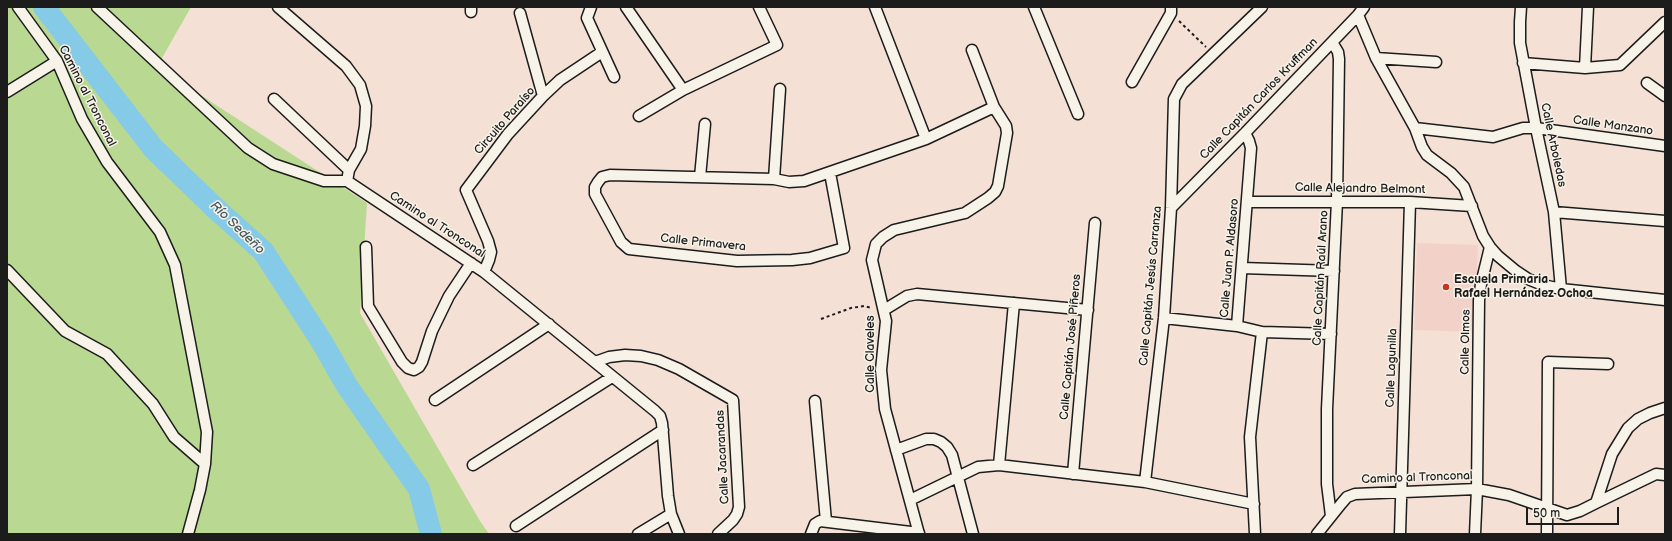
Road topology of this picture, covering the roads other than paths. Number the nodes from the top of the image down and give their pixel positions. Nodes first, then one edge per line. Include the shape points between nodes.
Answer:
1 (18, 7) edge
2 (97, 7) edge
3 (278, 7) edge
4 (591, 7) edge
5 (626, 7) edge
6 (760, 7) edge
7 (874, 7) edge
8 (1034, 7) edge
9 (1262, 7) edge
10 (1521, 7) edge
11 (1588, 7) edge
12 (1171, 10) edge
13 (1361, 11) edge
14 (520, 13) dead end
15 (1665, 22) edge
16 (1332, 42) junction
17 (972, 50) dead end
18 (602, 52) junction
19 (1376, 58) junction
20 (57, 61) junction
21 (1436, 62) dead end
22 (1523, 63) junction
23 (1585, 68) junction
24 (614, 77) dead end
25 (1132, 82) dead end
26 (1647, 83) dead end
27 (780, 89) dead end
28 (682, 90) junction
29 (7, 92) edge
30 (544, 96) junction
31 (1665, 96) edge
32 (274, 100) dead end
33 (994, 107) junction
34 (1078, 114) dead end
35 (639, 116) dead end
36 (705, 124) dead end
37 (1415, 128) junction
38 (1536, 128) junction
39 (1245, 133) junction
40 (926, 139) junction
41 (1665, 146) edge
42 (349, 170) junction
43 (830, 173) junction
44 (700, 177) junction
45 (774, 179) junction
46 (347, 181) junction
47 (1337, 201) junction
48 (1248, 202) junction
49 (1410, 202) junction
50 (1472, 206) junction
51 (1171, 208) junction
52 (1554, 212) junction
53 (1665, 221) edge
54 (1095, 223) dead end
55 (366, 247) dead end
56 (1490, 247) junction
57 (471, 263) junction
58 (1242, 268) junction
59 (7, 270) edge
60 (1334, 271) junction
61 (484, 272) junction
62 (1561, 289) junction
63 (1665, 300) edge
64 (1014, 303) junction
65 (884, 310) junction
66 (1088, 310) junction
67 (1164, 318) junction
68 (549, 324) junction
69 (1238, 326) junction
70 (1262, 332) junction
71 (1332, 334) junction
72 (595, 362) junction
73 (1608, 364) dead end
74 (612, 377) junction
75 (435, 400) dead end
76 (815, 401) dead end
77 (1665, 408) edge
78 (663, 430) junction
79 (896, 450) junction
80 (205, 464) junction
81 (473, 465) dead end
82 (999, 465) junction
83 (1073, 474) junction
84 (1665, 475) edge
85 (958, 478) junction
86 (1145, 482) junction
87 (1477, 489) junction
88 (1401, 492) junction
89 (910, 500) junction
90 (1596, 503) junction
91 (1254, 504) junction
92 (1547, 509) junction
93 (671, 514) junction
94 (1331, 516) junction
95 (826, 521) junction
96 (516, 526) dead end
97 (192, 533) edge
98 (638, 534) edge
99 (679, 534) edge
100 (718, 534) edge
101 (811, 534) edge
102 (919, 534) edge
103 (973, 534) edge
104 (1256, 534) edge
105 (1318, 534) edge
106 (1400, 534) edge
107 (1475, 534) edge
108 (1547, 534) edge

1 - 20 street, Camino al Tronconal
2 - 46 street via 248,148 274,164 324,181
3 - 42 street via 346,66 360,85 366,106 366,126 361,149
4 - 18 street via 586,18
5 - 28 street
6 - 28 street via 777,45
7 - 40 street
8 - 34 street
9 - 51 street, Calle Capitán Jesús Carranza via 1177,91 1174,98
10 - 22 street, Calle Arboledas via 1520,36
11 - 23 street
12 - 25 street
13 - 16 street, Calle Capitán Carlos Kruffman
13 - 19 street
14 - 30 street
15 - 23 street via 1620,65
16 - 39 street, Calle Capitán Carlos Kruffman
16 - 47 street, Calle Capitán Raúl Arano via 1340,59
17 - 33 street
18 - 24 street
18 - 30 street, Circuito Paraíso via 560,80
19 - 21 street
19 - 37 street
20 - 29 street
20 - 80 street, Camino al Tronconal via 82,120 107,162 160,232 175,265 207,432
22 - 23 street
22 - 38 street, Calle Arboledas
26 - 31 street
27 - 45 street
28 - 35 street
30 - 61 street, Circuito Paraíso via 508,134 466,190 491,252
32 - 42 street
33 - 40 street
33 - 65 street, Calle Claveles via 1006,126 1007,133 995,192 965,213 894,230 883,236 876,244 872,260
36 - 44 street
37 - 38 street, Calle Manzano via 1492,137 1523,128
37 - 50 street via 1427,155 1458,180
38 - 41 street, Calle Manzano
38 - 52 street, Calle Arboledas
39 - 48 street, Calle Juan P. Aldasoro via 1251,148
39 - 51 street, Calle Capitán Carlos Kruffman
40 - 43 street
42 - 46 street
43 - 44 street, Calle Primavera via 844,248 810,258 737,261 629,249 621,242 595,194 598,182 610,176
43 - 45 street via 804,181
44 - 45 street
46 - 57 street, Camino al Tronconal
47 - 48 street, Calle Alejandro Belmont
47 - 49 street, Calle Alejandro Belmont
47 - 60 street, Calle Capitán Raúl Arano
48 - 58 street, Calle Juan P. Aldasoro
49 - 50 street, Calle Alejandro Belmont
49 - 88 street, Calle Lagunilla
50 - 56 street
51 - 67 street, Calle Capitán Jesús Carranza
52 - 53 street
52 - 62 street, Calle Arboledas
54 - 66 street, Calle Capitán José Piñeros
55 - 57 street via 368,306 402,362 414,370 422,362 432,331 449,296
56 - 62 street via 1528,279
56 - 87 street, Calle Olmos via 1480,284 1479,300
57 - 61 street, Camino al Tronconal
58 - 60 street
58 - 69 street, Calle Juan P. Aldasoro
59 - 80 street via 65,331 107,354 153,404 174,437
60 - 71 street, Calle Capitán Raúl Arano
61 - 68 street, Camino al Tronconal
62 - 63 street
64 - 65 street via 917,294 907,296
64 - 66 street
64 - 82 street
65 - 79 street, Calle Claveles via 886,332 882,388
66 - 83 street, Calle Capitán José Piñeros
67 - 69 street
67 - 86 street, Calle Capitán Jesús Carranza
68 - 72 street, Camino al Tronconal
68 - 75 street
69 - 70 street, Calle Juan P. Aldasoro
70 - 71 street, Calle Juan P. Aldasoro
70 - 91 street via 1250,436
71 - 94 street, Calle Capitán Raúl Arano via 1327,409 1327,484
72 - 74 street, Camino al Tronconal
72 - 100 street, Calle Jacarandas via 625,355 658,360 733,400 739,507 733,520
73 - 92 street via 1548,362
74 - 78 street, Camino al Tronconal via 660,416
74 - 81 street
76 - 95 street
77 - 90 street via 1650,413 1628,428 1612,454
78 - 93 street, Camino al Tronconal
78 - 96 street
79 - 85 street via 926,439 941,442 952,455
79 - 89 street, Calle Claveles
80 - 97 street, Camino al Tronconal
82 - 83 street
82 - 85 street via 978,468
83 - 86 street
84 - 90 street, Camino al Tronconal via 1656,474
85 - 89 street
85 - 103 street
86 - 91 street
87 - 88 street, Camino al Tronconal
87 - 92 street, Camino al Tronconal via 1509,495
87 - 107 street, Calle Olmos
88 - 94 street, Camino al Tronconal via 1355,494 1348,497
88 - 106 street, Calle Lagunilla
89 - 102 street, Calle Claveles
90 - 92 street, Camino al Tronconal via 1567,515
91 - 104 street
92 - 108 street
93 - 98 street
93 - 99 street, Camino al Tronconal
94 - 105 street, Camino al Tronconal
95 - 101 street via 815,524
95 - 102 street

